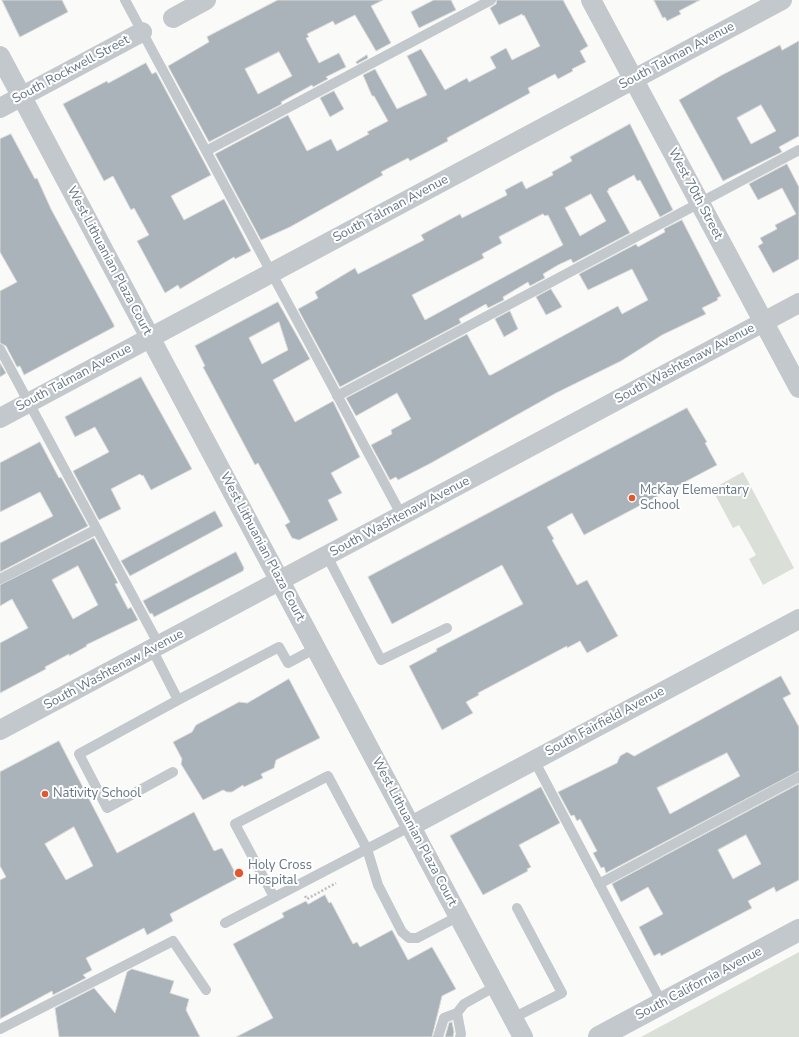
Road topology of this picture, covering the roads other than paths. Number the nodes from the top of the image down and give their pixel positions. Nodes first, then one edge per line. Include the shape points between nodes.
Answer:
1 (125, 0) edge
2 (206, 0) edge
3 (491, 0) edge
4 (591, 0) edge
5 (782, 0) edge
6 (173, 18) dead end
7 (142, 32) junction
8 (0, 56) edge
9 (634, 79) junction
10 (22, 96) junction
11 (0, 108) edge
12 (799, 150) edge
13 (206, 151) junction
14 (700, 202) junction
15 (271, 273) junction
16 (799, 304) edge
17 (764, 322) junction
18 (150, 338) junction
19 (0, 349) edge
20 (799, 388) edge
21 (337, 396) junction
22 (29, 402) junction
23 (0, 418) edge
24 (402, 516) junction
25 (97, 529) junction
26 (327, 556) junction
27 (0, 579) edge
28 (280, 581) junction
29 (799, 619) edge
30 (447, 628) dead end
31 (155, 647) junction
32 (316, 648) junction
33 (178, 700) junction
34 (0, 730) edge
35 (534, 760) junction
36 (173, 772) dead end
37 (799, 777) edge
38 (411, 826) junction
39 (367, 849) junction
40 (599, 884) junction
41 (274, 897) junction
42 (518, 908) dead end
43 (459, 916) junction
44 (225, 923) dead end
45 (799, 930) edge
46 (496, 986) junction
47 (206, 990) dead end
48 (662, 1004) junction
49 (457, 1013) junction
50 (513, 1018) junction
51 (0, 1029) edge
52 (438, 1037) edge
53 (460, 1037) edge
54 (523, 1037) edge
55 (599, 1037) edge

1 - 7 lane
2 - 6 street
3 - 13 lane
4 - 9 street, West 70th Street
5 - 9 street, South Talman Avenue
7 - 10 street, South Rockwell Street
7 - 13 lane
8 - 10 street, West Lithuanian Plaza Court
9 - 14 street, West 70th Street
9 - 15 street, South Talman Avenue
10 - 11 street, South Rockwell Street
10 - 18 street, West Lithuanian Plaza Court
12 - 14 lane
13 - 15 lane
14 - 17 street, West 70th Street
14 - 21 lane
15 - 18 street, South Talman Avenue
15 - 21 lane
16 - 17 street, South Washtenaw Avenue
17 - 20 street, West 70th Street
17 - 24 street, South Washtenaw Avenue
18 - 22 street, South Talman Avenue
18 - 28 street, West Lithuanian Plaza Court
19 - 22 lane
21 - 24 lane
22 - 23 street, South Talman Avenue
22 - 25 lane
24 - 26 street, South Washtenaw Avenue
25 - 27 lane
25 - 31 lane
26 - 28 street, South Washtenaw Avenue
26 - 30 lane via 381,660
28 - 31 street, South Washtenaw Avenue
28 - 32 street, West Lithuanian Plaza Court
29 - 35 street, South Fairfield Avenue
31 - 33 lane
31 - 34 street, South Washtenaw Avenue
32 - 33 lane via 288,663 279,647
32 - 38 street, West Lithuanian Plaza Court
33 - 36 lane via 80,754 107,808
35 - 38 street, South Fairfield Avenue
35 - 40 lane
37 - 40 lane
38 - 39 lane
38 - 43 street, West Lithuanian Plaza Court
39 - 41 lane
39 - 41 lane via 328,776 235,824
39 - 43 lane via 378,885 402,932 409,938 417,938
40 - 48 lane
41 - 44 lane
42 - 50 lane via 562,993
43 - 46 street, West Lithuanian Plaza Court
45 - 48 street, South California Avenue
46 - 49 lane via 464,1004
46 - 50 street, West Lithuanian Plaza Court
47 - 51 lane via 173,941
48 - 55 street, South California Avenue
49 - 52 lane via 444,1018
49 - 53 lane
50 - 54 street, West Lithuanian Plaza Court

